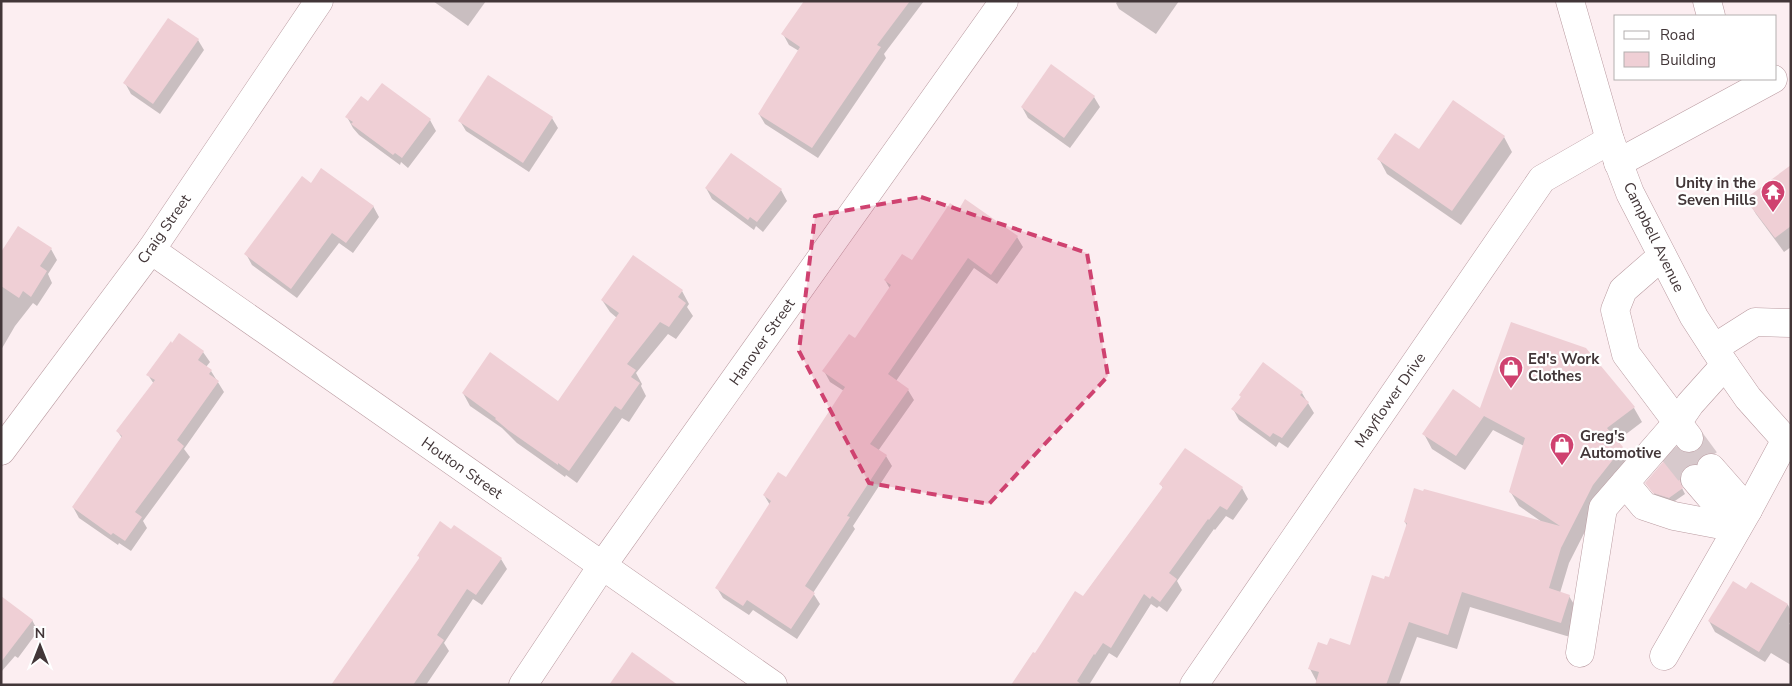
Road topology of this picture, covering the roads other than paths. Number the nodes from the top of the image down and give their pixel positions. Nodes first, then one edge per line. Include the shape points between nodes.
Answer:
1 (319, 1) edge
2 (1004, 1) edge
3 (1570, 1) edge
4 (1707, 1) edge
5 (1711, 15) edge
6 (1791, 69) edge
7 (1777, 76) edge
8 (1766, 80) edge
9 (1729, 90) edge
10 (1614, 151) junction
11 (151, 250) junction
12 (1662, 256) junction
13 (1791, 323) edge
14 (1719, 357) junction
15 (1675, 438) junction
16 (1788, 444) edge
17 (1, 451) edge
18 (1703, 474) tunnel mouth
19 (1625, 482) junction
20 (1742, 519) junction
21 (602, 566) junction
22 (1580, 653) dead end
23 (1664, 656) dead end
24 (522, 685) edge
25 (773, 685) edge
26 (1194, 685) edge

1 - 11 street, Craig Street
2 - 21 street, Hanover Street
3 - 10 street, Campbell Avenue
4 - 5 street
6 - 7 street, Mayflower Drive
8 - 9 street, Mayflower Drive
9 - 10 street, Mayflower Drive
10 - 12 street, Campbell Avenue via 1630,193
10 - 26 street, Mayflower Drive via 1542,179
11 - 17 street, Craig Street
11 - 21 street, Houton Street
12 - 14 street, Campbell Avenue
12 - 15 street via 1623,290 1615,310 1626,354
13 - 14 street via 1755,322
14 - 15 street via 1690,404
14 - 16 street, Campbell Avenue via 1748,398
15 - 19 street
16 - 20 street
18 - 20 street
19 - 20 street via 1644,506 1674,516
19 - 22 street via 1603,508
20 - 23 street
21 - 24 street, Hanover Street
21 - 25 street, Houton Street

